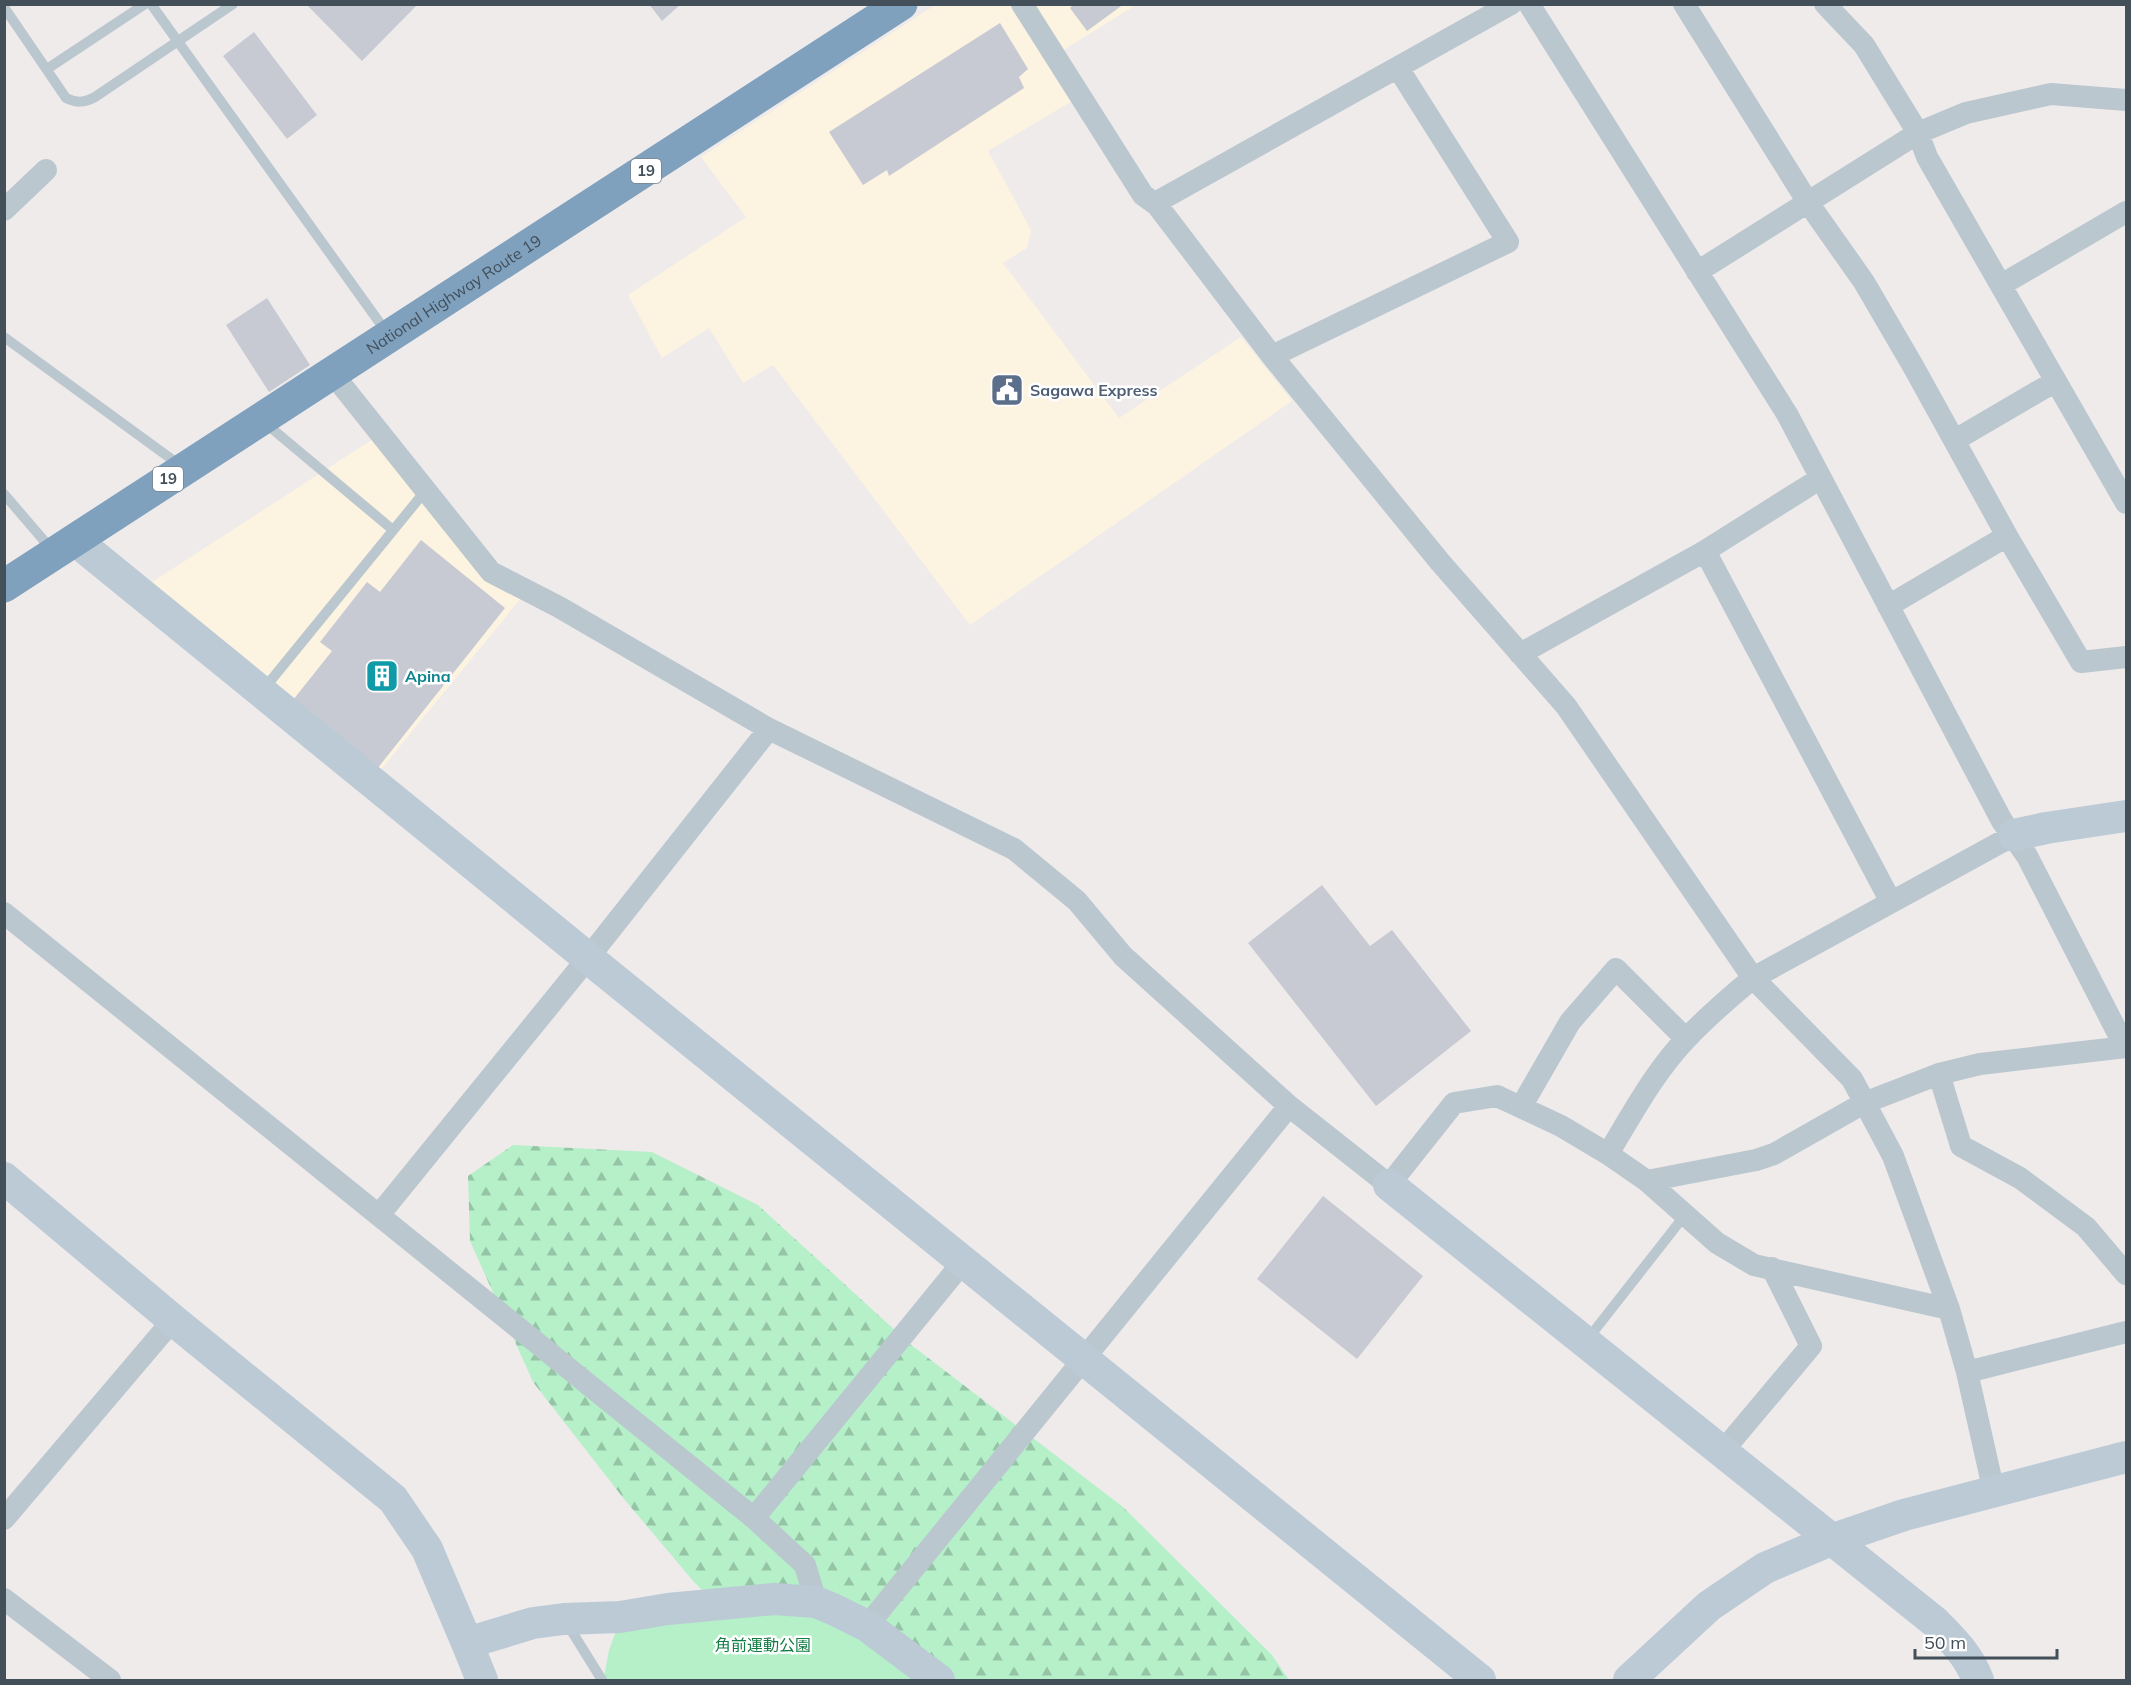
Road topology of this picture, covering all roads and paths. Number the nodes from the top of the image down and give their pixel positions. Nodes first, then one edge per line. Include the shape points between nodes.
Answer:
1 (145, 4) edge
2 (151, 4) edge
3 (233, 4) edge
4 (901, 4) edge
5 (1022, 4) edge
6 (1511, 4) edge
7 (1529, 4) edge
8 (1684, 4) edge
9 (1826, 4) edge
10 (4, 7) edge
11 (177, 41) junction
12 (1398, 68) junction
13 (47, 69) junction
14 (2127, 100) edge
15 (1918, 133) junction
16 (40, 185) dead end
17 (1155, 204) junction
18 (1809, 204) junction
19 (4, 210) edge
20 (2127, 212) edge
21 (1697, 272) junction
22 (2001, 285) junction
23 (389, 336) junction
24 (4, 337) edge
25 (1272, 356) junction
26 (332, 373) junction
27 (2056, 381) junction
28 (261, 420) junction
29 (1954, 440) junction
30 (185, 468) junction
31 (1821, 478) junction
32 (426, 490) junction
33 (4, 494) edge
34 (2127, 503) edge
35 (393, 530) junction
36 (2007, 536) junction
37 (64, 547) junction
38 (1705, 551) junction
39 (4, 586) edge
40 (1888, 606) junction
41 (1520, 654) junction
42 (2127, 657) edge
43 (261, 692) junction
44 (769, 729) junction
45 (2127, 816) edge
46 (2014, 836) junction
47 (1891, 902) junction
48 (4, 913) edge
49 (588, 958) junction
50 (1753, 978) junction
51 (1686, 1039) junction
52 (2126, 1047) edge
53 (1939, 1074) junction
54 (1864, 1103) junction
55 (1289, 1106) junction
56 (1521, 1107) junction
57 (1608, 1154) junction
58 (4, 1178) edge
59 (1647, 1181) junction
60 (1389, 1185) junction
61 (380, 1215) junction
62 (1685, 1215) junction
63 (963, 1262) junction
64 (1772, 1268) junction
65 (2127, 1274) edge
66 (1949, 1309) junction
67 (173, 1320) junction
68 (2127, 1332) edge
69 (1585, 1343) junction
70 (1083, 1360) junction
71 (1967, 1372) junction
72 (1722, 1452) junction
73 (2127, 1457) edge
74 (1994, 1492) junction
75 (754, 1518) junction
76 (4, 1519) edge
77 (1831, 1539) junction
78 (4, 1599) edge
79 (816, 1602) junction
80 (564, 1619) junction
81 (867, 1626) junction
82 (467, 1643) junction
83 (110, 1680) edge
84 (482, 1680) edge
85 (602, 1680) edge
86 (939, 1680) edge
87 (1480, 1680) edge
88 (1629, 1680) edge
89 (1978, 1680) edge

1 - 13 lane
2 - 11 lane
3 - 11 lane
4 - 23 highway, National Highway Route 19 / 19
5 - 17 street via 1143,195
6 - 12 street
7 - 21 street
8 - 18 street
9 - 15 street via 1864,45
10 - 13 lane
11 - 13 lane via 87,101 75,103 66,98
11 - 23 lane
12 - 17 street
12 - 25 street via 1508,242
14 - 15 street via 2051,94 1966,113
15 - 18 street
15 - 22 street via 1927,157
16 - 19 street
17 - 25 street
18 - 21 street
18 - 29 street via 1864,282
20 - 22 street
21 - 31 street via 1787,414
22 - 27 street
23 - 26 highway, National Highway Route 19 / 19
24 - 30 lane
25 - 41 street
26 - 28 highway, National Highway Route 19 / 19
26 - 32 street
27 - 29 street
27 - 34 street
28 - 30 highway, National Highway Route 19 / 19
28 - 35 lane
29 - 36 street
30 - 37 highway, National Highway Route 19 / 19
31 - 38 street
31 - 40 street
32 - 35 lane
32 - 44 street via 491,572
33 - 37 lane via 46,543
35 - 43 lane
36 - 40 street
36 - 42 street via 2081,662
37 - 39 highway, National Highway Route 19 / 19
37 - 43 street
38 - 41 street
38 - 47 street
40 - 46 street via 2002,821
41 - 50 street via 1566,706
43 - 49 street
44 - 49 street
44 - 55 street via 1014,849 1077,902 1123,956
45 - 46 street
46 - 47 street
46 - 52 street
47 - 50 street
48 - 61 street
49 - 61 street
49 - 63 street
50 - 51 street
50 - 54 street via 1852,1079
51 - 56 street via 1616,969 1570,1022
51 - 57 street via 1648,1089
52 - 53 street via 1980,1064
53 - 54 street
53 - 65 street via 1961,1146 2020,1178 2086,1227
54 - 59 street via 1774,1154
54 - 66 street via 1893,1156
55 - 60 street
55 - 70 street
56 - 57 street
56 - 60 street via 1497,1096 1454,1103
57 - 59 street
58 - 67 street
59 - 62 street
60 - 69 street
61 - 75 street
62 - 64 street via 1718,1244 1754,1265
62 - 69 lane
63 - 70 street
63 - 75 street
64 - 66 street
64 - 72 street via 1811,1346
66 - 71 street
67 - 76 street
67 - 82 street via 393,1499 428,1549
68 - 71 street
69 - 72 street
70 - 81 street
70 - 87 street
71 - 74 street
72 - 77 street
73 - 74 street
74 - 77 street
75 - 79 street via 805,1565
77 - 88 street via 1765,1568 1709,1606
77 - 89 street via 1935,1622 1972,1664
78 - 83 street
79 - 80 street via 774,1599 668,1608 620,1617
79 - 81 street
80 - 82 street via 533,1623
80 - 85 lane
81 - 86 street
82 - 84 street

